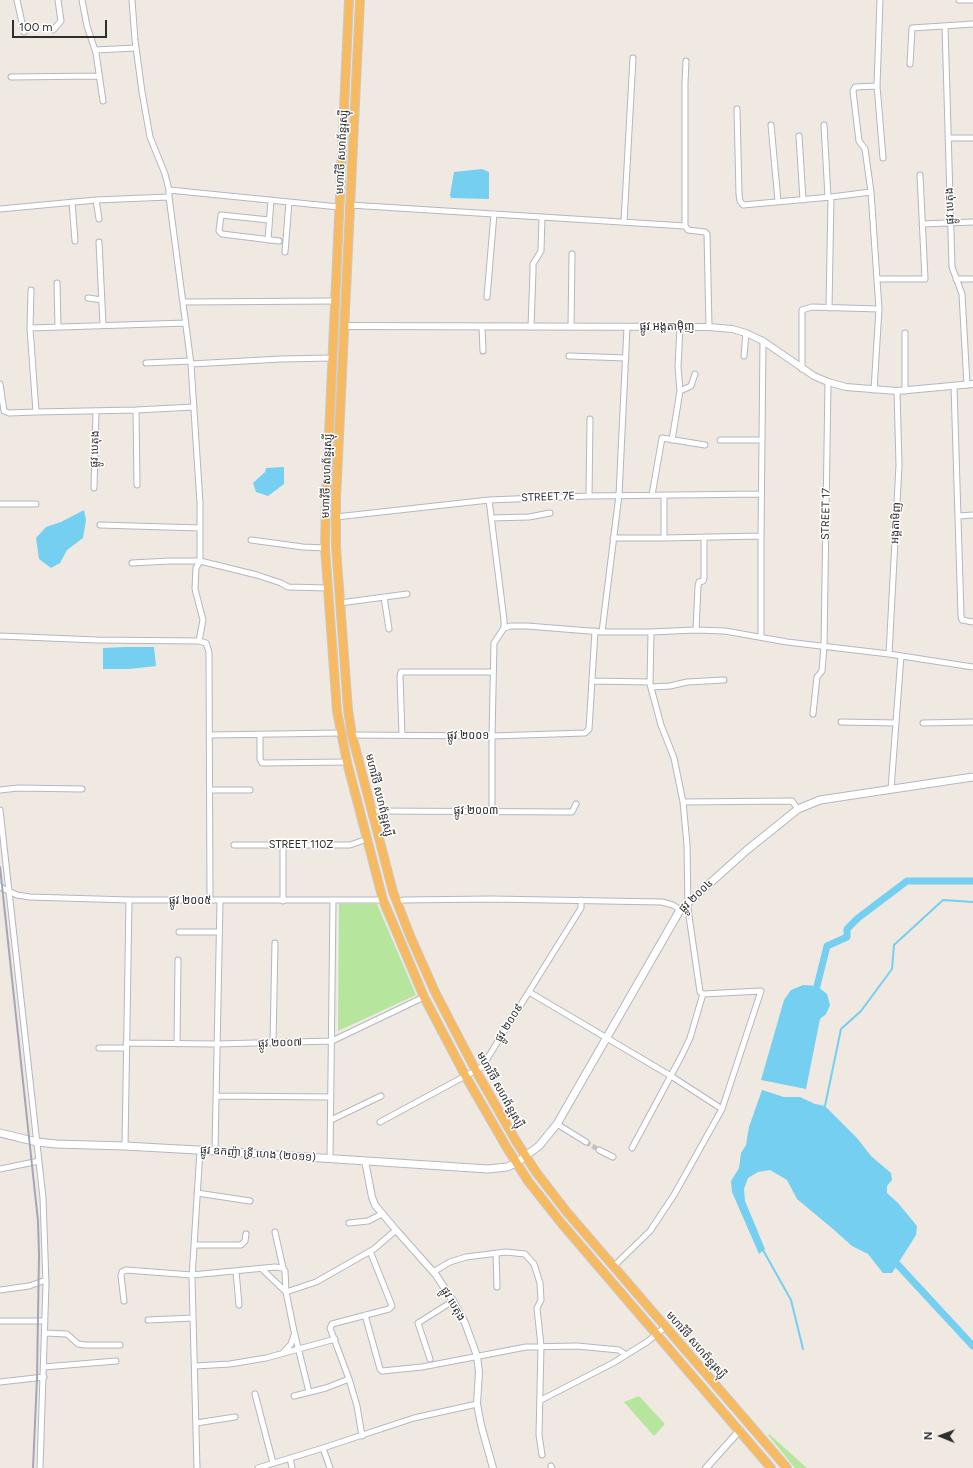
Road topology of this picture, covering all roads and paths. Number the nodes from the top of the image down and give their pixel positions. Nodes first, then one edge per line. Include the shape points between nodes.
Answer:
1 (17, 0) edge
2 (58, 0) edge
3 (82, 0) edge
4 (132, 0) edge
5 (349, 0) edge
6 (360, 0) edge
7 (880, 0) edge
8 (959, 0) edge
9 (973, 0) edge
10 (973, 24) edge
11 (945, 26) junction
12 (53, 30) dead end
13 (24, 32) dead end
14 (136, 48) junction
15 (95, 50) junction
16 (633, 58) dead end
17 (686, 61) dead end
18 (910, 64) dead end
19 (99, 76) junction
20 (11, 77) dead end
21 (877, 86) junction
22 (103, 101) dead end
23 (736, 109) dead end
24 (771, 125) dead end
25 (824, 125) dead end
26 (799, 136) dead end
27 (948, 138) junction
28 (973, 138) edge
29 (883, 158) dead end
30 (920, 175) dead end
31 (169, 190) junction
32 (871, 192) junction
33 (830, 197) junction
34 (169, 198) junction
35 (96, 200) junction
36 (271, 200) junction
37 (803, 200) junction
38 (778, 201) junction
39 (72, 202) junction
40 (289, 202) junction
41 (350, 205) junction
42 (340, 207) junction
43 (0, 208) edge
44 (494, 214) junction
45 (542, 217) junction
46 (99, 219) dead end
47 (269, 220) junction
48 (624, 222) junction
49 (973, 222) edge
50 (950, 223) junction
51 (922, 224) junction
52 (685, 226) junction
53 (268, 240) junction
54 (75, 241) dead end
55 (279, 241) dead end
56 (99, 242) dead end
57 (285, 252) dead end
58 (572, 254) dead end
59 (877, 279) junction
60 (956, 279) junction
61 (973, 279) edge
62 (57, 283) dead end
63 (31, 290) dead end
64 (487, 297) dead end
65 (88, 298) dead end
66 (102, 300) junction
67 (335, 301) junction
68 (183, 302) junction
69 (829, 308) junction
70 (879, 309) junction
71 (186, 323) junction
72 (103, 325) junction
73 (344, 326) junction
74 (58, 327) junction
75 (482, 327) junction
76 (531, 327) junction
77 (571, 327) junction
78 (627, 327) junction
79 (680, 327) junction
80 (709, 327) junction
81 (30, 328) junction
82 (746, 333) junction
83 (905, 333) dead end
84 (763, 341) junction
85 (483, 351) dead end
86 (569, 356) dead end
87 (744, 356) dead end
88 (332, 358) junction
89 (626, 358) junction
90 (190, 362) junction
91 (146, 363) dead end
92 (802, 368) junction
93 (695, 374) dead end
94 (828, 382) junction
95 (0, 384) edge
96 (970, 384) edge
97 (954, 386) junction
98 (874, 390) junction
99 (680, 391) junction
100 (896, 391) junction
101 (905, 391) junction
102 (194, 407) junction
103 (330, 407) junction
104 (341, 408) junction
105 (136, 410) junction
106 (96, 411) junction
107 (36, 412) junction
108 (590, 419) dead end
109 (672, 440) junction
110 (720, 440) dead end
111 (761, 440) junction
112 (705, 445) dead end
113 (137, 485) dead end
114 (94, 488) dead end
115 (761, 494) junction
116 (652, 495) junction
117 (664, 495) junction
118 (589, 496) junction
119 (619, 496) junction
120 (489, 500) junction
121 (0, 504) edge
122 (36, 504) dead end
123 (550, 513) dead end
124 (959, 516) junction
125 (973, 516) edge
126 (336, 517) junction
127 (491, 518) junction
128 (100, 525) dead end
129 (200, 528) junction
130 (760, 536) junction
131 (613, 538) junction
132 (664, 538) junction
133 (704, 538) junction
134 (251, 540) dead end
135 (325, 548) junction
136 (200, 561) junction
137 (132, 563) dead end
138 (337, 565) junction
139 (326, 566) junction
140 (328, 588) junction
141 (408, 594) dead end
142 (384, 597) junction
143 (340, 603) junction
144 (973, 622) edge
145 (504, 628) junction
146 (389, 629) dead end
147 (696, 630) junction
148 (595, 631) junction
149 (602, 632) junction
150 (651, 632) junction
151 (0, 636) edge
152 (761, 637) junction
153 (199, 641) junction
154 (824, 646) junction
155 (889, 654) junction
156 (900, 656) junction
157 (973, 667) edge
158 (493, 672) junction
159 (724, 680) dead end
160 (592, 681) junction
161 (651, 684) junction
162 (813, 714) dead end
163 (841, 722) dead end
164 (973, 722) edge
165 (896, 723) junction
166 (923, 723) dead end
167 (340, 733) junction
168 (210, 735) junction
169 (260, 735) junction
170 (352, 735) junction
171 (402, 735) junction
172 (492, 736) junction
173 (347, 762) junction
174 (973, 777) edge
175 (82, 789) dead end
176 (891, 789) junction
177 (0, 790) edge
178 (210, 790) junction
179 (250, 790) dead end
180 (682, 802) junction
181 (576, 804) dead end
182 (798, 809) junction
183 (0, 810) edge
184 (371, 811) junction
185 (492, 811) junction
186 (367, 839) junction
187 (234, 845) dead end
188 (283, 845) junction
189 (0, 886) edge
190 (9, 891) junction
191 (129, 900) junction
192 (382, 900) junction
193 (581, 900) junction
194 (210, 901) junction
195 (220, 901) junction
196 (283, 901) junction
197 (333, 901) junction
198 (396, 902) junction
199 (688, 902) junction
200 (680, 910) junction
201 (179, 932) dead end
202 (219, 932) junction
203 (275, 943) dead end
204 (178, 960) dead end
205 (529, 992) junction
206 (704, 994) junction
207 (424, 997) junction
208 (605, 1038) junction
209 (332, 1041) junction
210 (273, 1043) junction
211 (177, 1044) junction
212 (217, 1044) junction
213 (126, 1046) junction
214 (99, 1048) dead end
215 (476, 1071) junction
216 (671, 1076) junction
217 (466, 1077) junction
218 (216, 1096) junction
219 (381, 1096) dead end
220 (331, 1097) junction
221 (722, 1109) junction
222 (331, 1120) junction
223 (380, 1122) dead end
224 (556, 1124) junction
225 (0, 1133) edge
226 (37, 1142) junction
227 (586, 1142) tunnel mouth
228 (125, 1146) junction
229 (632, 1148) dead end
230 (200, 1150) junction
231 (599, 1150) tunnel mouth
232 (215, 1151) junction
233 (526, 1156) junction
234 (613, 1157) dead end
235 (330, 1158) junction
236 (39, 1160) junction
237 (365, 1161) junction
238 (516, 1163) junction
239 (0, 1169) edge
240 (197, 1192) junction
241 (250, 1201) dead end
242 (382, 1214) junction
243 (349, 1223) dead end
244 (396, 1230) junction
245 (275, 1232) dead end
246 (246, 1234) dead end
247 (194, 1245) junction
248 (370, 1251) junction
249 (496, 1253) junction
250 (613, 1267) junction
251 (283, 1268) junction
252 (262, 1269) junction
253 (236, 1271) junction
254 (433, 1272) junction
255 (192, 1275) junction
256 (46, 1280) junction
257 (497, 1287) dead end
258 (0, 1290) edge
259 (286, 1292) junction
260 (124, 1301) dead end
261 (453, 1301) junction
262 (239, 1305) dead end
263 (365, 1315) junction
264 (193, 1318) junction
265 (148, 1320) dead end
266 (0, 1321) edge
267 (45, 1321) junction
268 (666, 1327) junction
269 (294, 1331) junction
270 (45, 1332) junction
271 (657, 1334) junction
272 (335, 1339) junction
273 (120, 1344) dead end
274 (541, 1346) junction
275 (298, 1350) junction
276 (282, 1354) junction
277 (626, 1355) junction
278 (477, 1356) junction
279 (430, 1359) dead end
280 (116, 1361) dead end
281 (195, 1366) junction
282 (44, 1367) junction
283 (44, 1377) junction
284 (349, 1379) junction
285 (0, 1382) edge
286 (309, 1392) junction
287 (255, 1394) dead end
288 (294, 1396) dead end
289 (541, 1400) junction
290 (477, 1404) junction
291 (235, 1417) dead end
292 (749, 1422) junction
293 (196, 1423) junction
294 (740, 1430) junction
295 (362, 1436) junction
296 (324, 1448) junction
297 (542, 1455) dead end
298 (290, 1458) junction
299 (273, 1464) junction
300 (40, 1468) edge
301 (197, 1468) edge
302 (258, 1468) edge
303 (292, 1468) edge
304 (330, 1468) edge
305 (493, 1468) edge
306 (706, 1468) edge
307 (771, 1468) edge
308 (787, 1468) edge

1 - 13 street
2 - 12 street via 61,20
3 - 15 street via 86,26
4 - 14 street
5 - 42 highway, មហាវិថី សហព័ន្ធរុស្ស៊ី
6 - 41 highway, មហាវិថី សហព័ន្ធរុស្ស៊ី
7 - 21 street
8 - 9 street
10 - 11 street
11 - 18 street via 912,28
11 - 27 street, ផ្លូវ បេតុង
14 - 15 street
14 - 31 street via 150,137
15 - 19 street
16 - 48 street
17 - 52 street
19 - 20 street
19 - 22 street
21 - 29 street
21 - 32 street via 855,87 853,91
23 - 38 street via 740,201 743,205
24 - 38 street
25 - 33 street
26 - 37 street
27 - 28 street
27 - 50 street, ផ្លូវ បេតុង
30 - 51 street
31 - 34 street
31 - 36 street
32 - 33 street
32 - 59 street
33 - 37 street
33 - 69 street
34 - 35 street
34 - 68 street
35 - 39 street
35 - 46 street
36 - 40 street
36 - 47 street
37 - 38 street
39 - 43 street
39 - 54 street
40 - 42 street
40 - 57 street
41 - 44 street
41 - 73 highway, មហាវិថី សហព័ន្ធរុស្ស៊ី
42 - 67 highway, មហាវិថី សហព័ន្ធរុស្ស៊ី
44 - 45 street
44 - 64 street
45 - 48 street
45 - 76 street via 541,251 533,271
47 - 53 street
47 - 53 street via 223,214 220,217 220,234
48 - 52 street
49 - 50 street
50 - 51 street
50 - 60 street, ផ្លូវ បេតុង via 952,267
51 - 59 street via 925,279
52 - 80 street via 688,230 707,234
53 - 55 street
56 - 66 street
58 - 77 street
59 - 70 street
60 - 61 street
60 - 96 street, ផ្លូវ បេតុង via 962,294
62 - 74 street
63 - 81 street
65 - 66 street
66 - 72 street
67 - 68 street
67 - 88 highway, មហាវិថី សហព័ន្ធរុស្ស៊ី
68 - 71 street
69 - 70 street
69 - 92 street via 812,307 802,310
70 - 98 street
71 - 72 street
71 - 90 street
72 - 74 street
73 - 75 street, ផ្លូវ អង្តតាម៉ិញ
73 - 104 highway, មហាវិថី សហព័ន្ធរុស្ស៊ី
74 - 81 street
75 - 76 street, ផ្លូវ អង្តតាម៉ិញ
75 - 85 street
76 - 77 street, ផ្លូវ អង្តតាម៉ិញ
77 - 78 street, ផ្លូវ អង្តតាម៉ិញ
78 - 79 street, ផ្លូវ អង្តតាម៉ិញ
78 - 89 street
79 - 80 street, ផ្លូវ អង្តតាម៉ិញ
79 - 99 street
80 - 82 street, ផ្លូវ អង្តតាម៉ិញ
81 - 107 street
82 - 84 street, ផ្លូវ អង្តតាម៉ិញ
82 - 87 street
83 - 101 street
84 - 92 street, ផ្លូវ អង្តតាម៉ិញ
84 - 111 street
86 - 89 street
88 - 90 street
88 - 103 highway, មហាវិថី សហព័ន្ធរុស្ស៊ី
89 - 119 street
90 - 91 street
90 - 102 street
92 - 94 street, ផ្លូវ អង្តតាម៉ិញ
93 - 99 street via 691,386
94 - 98 street, ផ្លូវ អង្តតាម៉ិញ
94 - 154 street, STREET 17
95 - 107 street via 4,411
96 - 97 street, ផ្លូវ អង្តតាម៉ិញ
97 - 101 street, ផ្លូវ អង្តតាម៉ិញ
97 - 124 street
98 - 100 street, ផ្លូវ អង្តតាម៉ិញ
99 - 109 street
100 - 101 street, ផ្លូវ អង្តតាម៉ិញ
100 - 155 street, អង្គតាមិញ via 899,465
102 - 105 street
102 - 129 street
103 - 104 highway
103 - 135 highway, មហាវិថី សហព័ន្ធរុស្ស៊ី
104 - 126 highway, មហាវិថី សហព័ន្ធរុស្ស៊ី
105 - 106 street
105 - 113 street
106 - 107 street
106 - 114 street, ផ្លូវ បេតុង
108 - 118 street
109 - 112 street
109 - 116 street via 662,438
110 - 111 street
111 - 115 street
115 - 117 street, STREET 7E
115 - 130 street
116 - 117 street, STREET 7E
116 - 119 street, STREET 7E
117 - 132 street
118 - 119 street, STREET 7E
118 - 120 street, STREET 7E
119 - 131 street
120 - 126 street, STREET 7E
120 - 127 street
121 - 122 street
123 - 127 street via 529,517
124 - 125 street
124 - 144 street via 961,616 962,620
126 - 138 highway, មហាវិថី សហព័ន្ធរុស្ស៊ី
127 - 145 street
128 - 129 street
129 - 136 street
130 - 133 street
130 - 152 street
131 - 132 street
131 - 149 street
132 - 133 street
133 - 147 street via 704,578 698,586
134 - 135 street
135 - 139 highway, មហាវិថី សហព័ន្ធរុស្ស៊ី
136 - 137 street
136 - 140 street via 257,575 288,587
136 - 153 street via 196,568 195,589 203,620
138 - 139 highway
138 - 143 highway, មហាវិថី សហព័ន្ធរុស្ស៊ី
139 - 140 highway, មហាវិថី សហព័ន្ធរុស្ស៊ី
140 - 167 highway, មហាវិថី សហព័ន្ធរុស្ស៊ី
141 - 142 street
142 - 143 street
142 - 146 street
143 - 170 highway, មហាវិថី សហព័ន្ធរុស្ស៊ី
145 - 148 street via 542,626
145 - 158 street via 494,643
147 - 150 street
147 - 152 street via 725,631
148 - 149 street
148 - 160 street
149 - 150 street
150 - 161 street
151 - 153 street
152 - 154 street
153 - 168 street via 206,643 209,652
154 - 155 street
154 - 162 street, STREET 17 via 822,671 817,677
155 - 156 street
156 - 157 street
156 - 165 street
158 - 171 street via 401,672
158 - 172 street
159 - 161 street via 687,682 670,686
160 - 161 street
160 - 172 street, ផ្លូវ ២០០១ via 589,729 583,734
161 - 180 street via 661,725 674,758
163 - 165 street
164 - 166 street
165 - 176 street
167 - 169 street
167 - 173 highway, មហាវិថី សហព័ន្ធរុស្ស៊ី
168 - 169 street
168 - 178 street
169 - 173 street via 262,763
170 - 171 street, ផ្លូវ ២០០១
170 - 184 highway, មហាវិថី សហព័ន្ធរុស្ស៊ី
171 - 172 street, ផ្លូវ ២០០១
172 - 185 street
173 - 186 highway, មហាវិថី សហព័ន្ធរុស្ស៊ី
174 - 176 main road, ផ្លូវ ២០០៤
175 - 177 street
176 - 182 main road, ផ្លូវ ២០០៤ via 820,800
178 - 179 street
178 - 194 street
180 - 182 street via 792,801
180 - 199 street via 687,845
181 - 185 street, ផ្លូវ ២០០៣ via 572,812
182 - 199 main road, ផ្លូវ ២០០៤
183 - 190 street
184 - 185 street, ផ្លូវ ២០០៣
184 - 198 highway, មហាវិថី សហព័ន្ធរុស្ស៊ី
186 - 188 street, STREET 110Z via 350,845
186 - 192 highway, មហាវិថី សហព័ន្ធរុស្ស៊ី
187 - 188 street, STREET 110Z
188 - 196 street
189 - 190 street, ផ្លូវ ២០០៥
190 - 191 street, ផ្លូវ ២០០៥ via 30,897
190 - 226 street
191 - 194 street, ផ្លូវ ២០០៥
191 - 213 street
192 - 197 street, ផ្លូវ ២០០៥
192 - 207 highway, មហាវិថី សហព័ន្ធរុស្ស៊ី
193 - 198 street
193 - 200 street via 662,902
193 - 205 street, ផ្លូវ ២០០៩ via 581,908
194 - 195 street, ផ្លូវ ២០០៥
195 - 196 street, ផ្លូវ ២០០៥
195 - 202 street
196 - 197 street, ផ្លូវ ២០០៥
197 - 209 street
198 - 215 highway, មហាវិថី សហព័ន្ធរុស្ស៊ី via 432,985
199 - 200 main road, ផ្លូវ ២០០៤
199 - 206 street via 700,992
200 - 208 main road, ផ្លូវ ២០០៤
201 - 202 street
202 - 212 street
203 - 210 street
204 - 211 street
205 - 208 street
205 - 215 street, ផ្លូវ ២០០៩ via 482,1067
206 - 216 street via 690,1038
206 - 221 street via 761,992
207 - 209 street, ផ្លូវ ២០០៧
207 - 217 highway, មហាវិថី សហព័ន្ធរុស្ស៊ី
208 - 216 street
208 - 224 main road, ផ្លូវ ២០០៤
209 - 210 street, ផ្លូវ ២០០៧
209 - 220 street
210 - 212 street, ផ្លូវ ២០០៧
211 - 212 street, ផ្លូវ ២០០៧
211 - 213 street, ផ្លូវ ២០០៧
212 - 218 street
213 - 214 street, ផ្លូវ ២០០៧
213 - 228 street
215 - 217 street, ផ្លូវ ២០០៩
215 - 233 highway, មហាវិថី សហព័ន្ធរុស្ស៊ី
216 - 221 street
216 - 229 street
217 - 223 street, ផ្លូវ ២០០៩
217 - 238 highway, មហាវិថី សហព័ន្ធរុស្ស៊ី
218 - 220 street
218 - 232 street
219 - 222 street
220 - 222 street
221 - 250 street via 674,1195 650,1231
222 - 235 street
224 - 227 street
224 - 233 main road, ផ្លូវ ២០០៤ via 539,1146
225 - 226 main road, ផ្លូវ ឧកញ៉ា ទ្រី ហេង (២០១១)
226 - 228 main road, ផ្លូវ ឧកញ៉ា ទ្រី ហេង (២០១១)
226 - 236 street
228 - 230 main road, ផ្លូវ ឧកញ៉ា ទ្រី ហេង (២០១១)
230 - 232 main road, ផ្លូវ ឧកញ៉ា ទ្រី ហេង (២០១១)
230 - 240 street
231 - 234 street
232 - 235 main road, ផ្លូវ ឧកញ៉ា ទ្រី ហេង (២០១១)
233 - 238 main road, ផ្លូវ ២០០៤
233 - 250 highway, មហាវិថី សហព័ន្ធរុស្ស៊ី via 566,1211
235 - 237 main road, ផ្លូវ ឧកញ៉ា ទ្រី ហេង (២០១១)
236 - 239 street
236 - 256 street
237 - 238 main road, ផ្លូវ ឧកញ៉ា ទ្រី ហេង (២០១១) via 488,1169 507,1167
237 - 242 street, ផ្លូវ បេតុង via 372,1197
238 - 271 highway, មហាវិថី សហព័ន្ធរុស្ស៊ី via 554,1215
240 - 241 street
240 - 247 street
242 - 243 street via 368,1221
242 - 244 street, ផ្លូវ បេតុង
244 - 248 street
244 - 254 street, ផ្លូវ បេតុង
245 - 251 street
246 - 247 street via 242,1245
247 - 255 street
248 - 259 street via 316,1282
248 - 263 street via 392,1306
249 - 254 street via 466,1257 450,1262
249 - 257 street
249 - 274 street via 525,1254 534,1264 540,1283 541,1300 537,1308
250 - 268 highway, មហាវិថី សហព័ន្ធរុស្ស៊ី
251 - 252 street
251 - 259 street
252 - 253 street
252 - 259 street
253 - 255 street
253 - 262 street
254 - 261 street, ផ្លូវ បេតុង
255 - 260 street via 126,1270 121,1276
255 - 264 street
256 - 258 street via 30,1286
256 - 267 street
259 - 269 street
261 - 278 street, ផ្លូវ បេតុង via 465,1323
261 - 279 street via 418,1323
263 - 272 street via 332,1324 330,1328
263 - 278 street via 382,1371 422,1367
264 - 265 street
264 - 281 street
266 - 267 street
267 - 270 street
268 - 271 street
268 - 292 highway, មហាវិថី សហព័ន្ធរុស្ស៊ី
269 - 275 street
269 - 276 street via 291,1344
270 - 273 street via 67,1334 78,1344
270 - 282 street
271 - 277 street
271 - 294 highway, មហាវិថី សហព័ន្ធរុស្ស៊ី
272 - 275 street
272 - 284 street
274 - 277 street via 618,1350
274 - 278 street
274 - 289 street
275 - 276 street
275 - 286 street
276 - 281 street via 230,1364
277 - 289 street
278 - 290 street, ផ្លូវ បេតុង
280 - 282 street
281 - 293 street
282 - 283 street
283 - 285 street
283 - 300 street
284 - 286 street
284 - 295 street
286 - 288 street
287 - 299 street
289 - 297 street via 539,1435
290 - 295 street via 414,1418
290 - 305 street, ផ្លូវ បេតុង
291 - 293 street
292 - 294 highway
292 - 308 highway, មហាវិថី សហព័ន្ធរុស្ស៊ី
293 - 301 street
294 - 306 street
294 - 307 highway, មហាវិថី សហព័ន្ធរុស្ស៊ី
295 - 296 street
296 - 298 street
296 - 304 street
298 - 299 street
298 - 303 street
299 - 302 street

